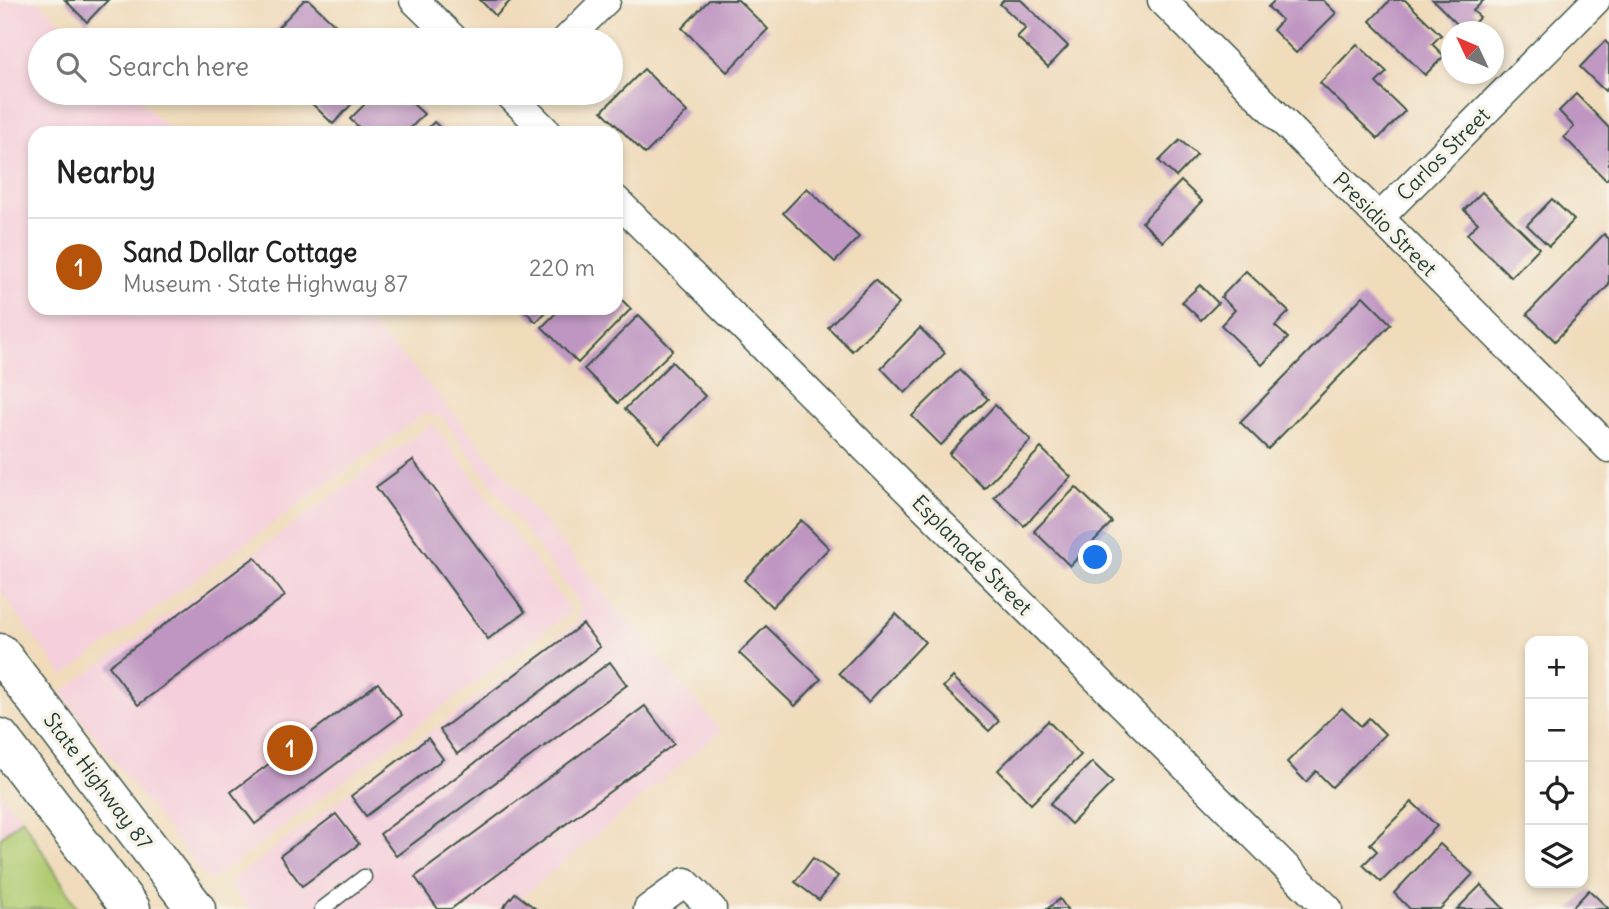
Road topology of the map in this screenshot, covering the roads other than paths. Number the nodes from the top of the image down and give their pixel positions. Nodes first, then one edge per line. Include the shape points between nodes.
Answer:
1 (414, 0) edge
2 (606, 0) edge
3 (1162, 0) edge
4 (1596, 0) edge
5 (442, 28) edge
6 (578, 28) edge
7 (521, 105) edge
8 (541, 126) edge
9 (623, 207) edge
10 (1379, 218) junction
11 (1609, 448) edge
12 (0, 653) edge
13 (0, 738) edge
14 (364, 877) dead end
15 (131, 909) edge
16 (196, 909) edge
17 (322, 909) edge
18 (648, 909) edge
19 (712, 909) edge
20 (1328, 909) edge

1 - 5 street
2 - 6 street
3 - 10 street, Presidio Street
4 - 10 street, Carlos Street
7 - 8 street
9 - 20 street, Esplanade Street
10 - 11 street, Presidio Street
12 - 16 highway, State Highway 87
13 - 15 highway
14 - 17 lane
18 - 19 street via 685,882

